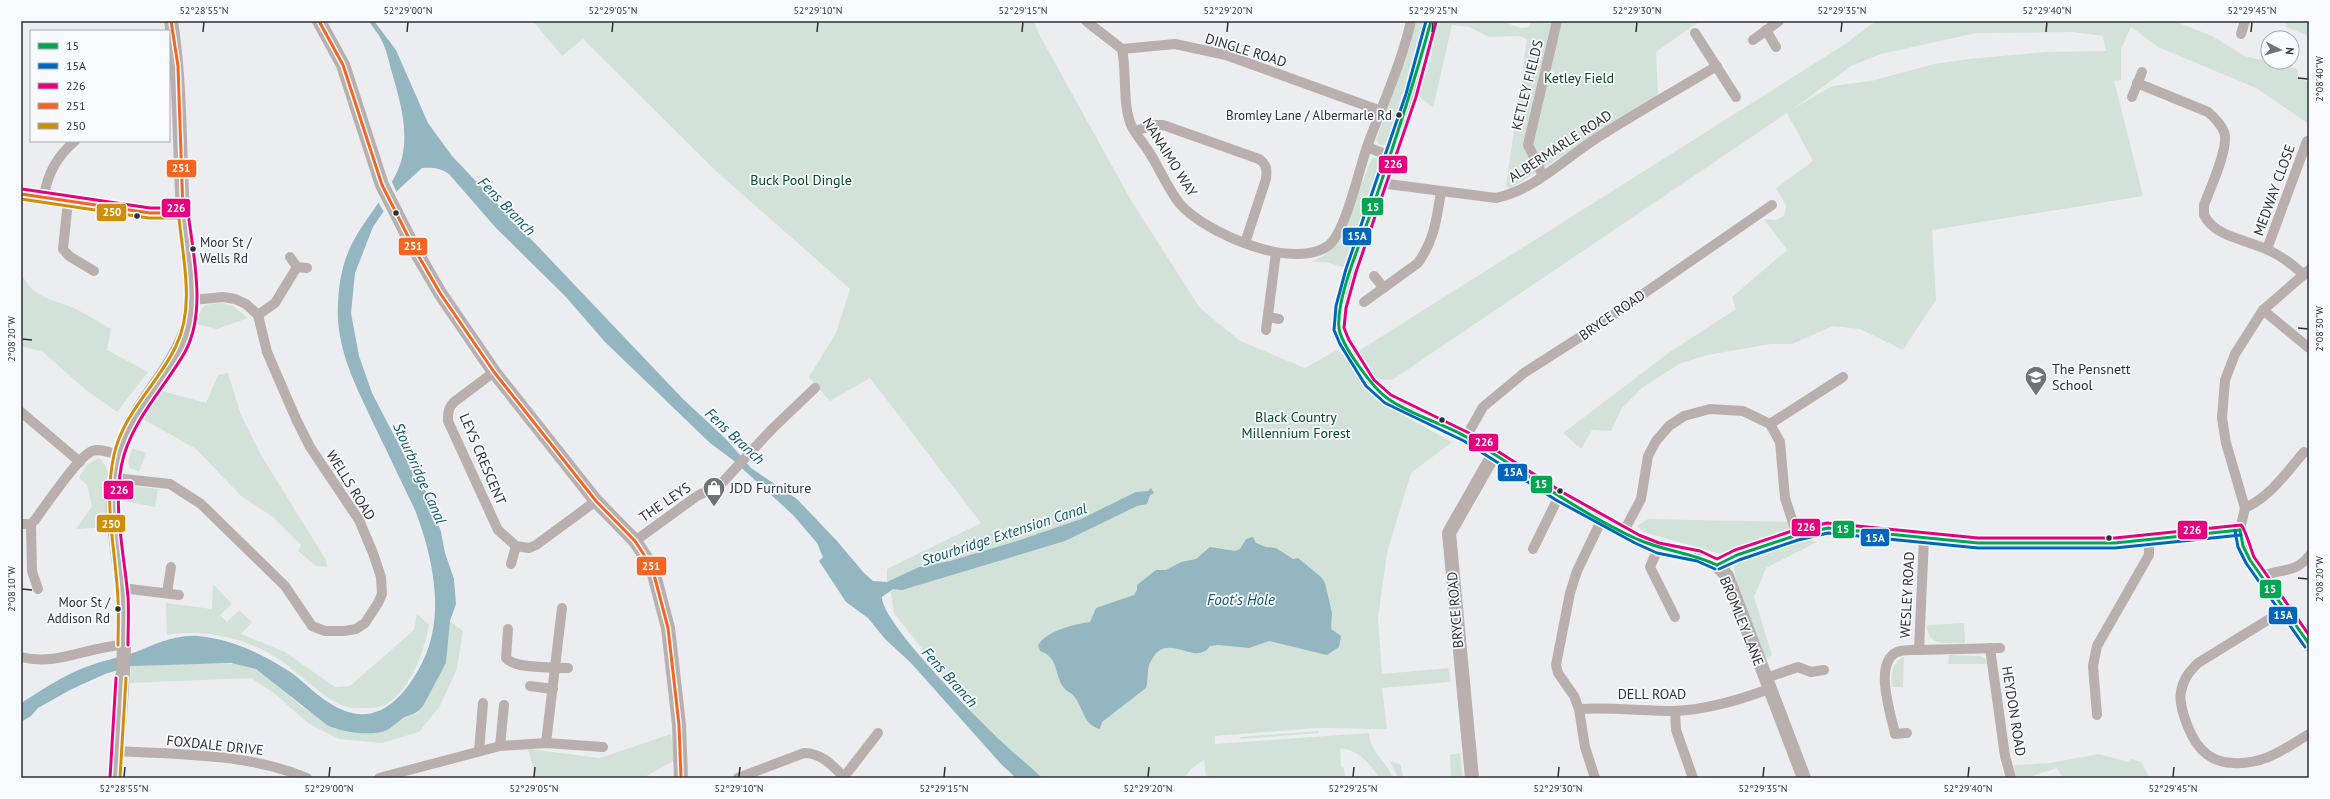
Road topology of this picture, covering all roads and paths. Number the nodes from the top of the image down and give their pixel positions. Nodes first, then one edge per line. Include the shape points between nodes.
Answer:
1 (319, 21) edge
2 (1086, 21) edge
3 (1411, 21) edge
4 (1431, 21) edge
5 (1557, 21) edge
6 (1779, 21) edge
7 (2245, 21) edge
8 (171, 30) edge
9 (1766, 30) junction
10 (1695, 33) dead end
11 (2241, 34) dead end
12 (1753, 40) dead end
13 (1776, 46) dead end
14 (1122, 49) junction
15 (1717, 66) junction
16 (2142, 72) dead end
17 (2137, 84) junction
18 (1736, 97) dead end
19 (2132, 97) dead end
20 (1381, 111) junction
21 (1135, 131) junction
22 (2307, 141) dead end
23 (74, 142) edge
24 (1367, 147) junction
25 (1390, 156) junction
26 (1543, 176) junction
27 (1380, 183) junction
28 (1441, 192) junction
29 (21, 194) edge
30 (44, 197) junction
31 (68, 202) junction
32 (1772, 205) dead end
33 (182, 213) junction
34 (1245, 243) junction
35 (2267, 249) junction
36 (1276, 253) junction
37 (290, 257) dead end
38 (296, 267) junction
39 (307, 268) dead end
40 (94, 271) dead end
41 (2306, 272) edge
42 (1374, 276) dead end
43 (1384, 288) junction
44 (193, 300) junction
45 (1364, 302) dead end
46 (2263, 310) junction
47 (258, 316) junction
48 (1268, 317) junction
49 (1279, 319) dead end
50 (1266, 330) dead end
51 (2309, 348) edge
52 (494, 372) junction
53 (1843, 377) dead end
54 (815, 388) dead end
55 (21, 412) edge
56 (1770, 424) junction
57 (1466, 436) junction
58 (2304, 452) dead end
59 (1494, 454) junction
60 (119, 455) junction
61 (80, 462) junction
62 (115, 478) junction
63 (1559, 496) junction
64 (596, 501) junction
65 (2245, 508) junction
66 (1602, 519) junction
67 (26, 524) edge
68 (2240, 530) junction
69 (1624, 531) junction
70 (1797, 535) junction
71 (1924, 538) junction
72 (635, 541) junction
73 (2150, 541) junction
74 (516, 546) junction
75 (1658, 548) junction
76 (1533, 549) dead end
77 (2309, 556) edge
78 (511, 564) dead end
79 (1717, 565) junction
80 (171, 567) dead end
81 (2261, 578) junction
82 (122, 588) junction
83 (38, 589) dead end
84 (167, 593) junction
85 (179, 594) dead end
86 (562, 608) dead end
87 (2284, 610) junction
88 (1675, 617) dead end
89 (508, 629) dead end
90 (2309, 644) edge
91 (123, 650) junction
92 (1919, 650) junction
93 (21, 657) edge
94 (556, 667) junction
95 (568, 668) dead end
96 (1824, 670) dead end
97 (1768, 684) junction
98 (530, 686) dead end
99 (553, 689) junction
100 (483, 703) dead end
101 (504, 705) dead end
102 (1579, 709) junction
103 (1675, 711) junction
104 (2097, 715) dead end
105 (878, 733) dead end
106 (1907, 733) dead end
107 (2309, 734) edge
108 (546, 743) junction
109 (597, 743) dead end
110 (500, 746) junction
111 (117, 751) junction
112 (479, 751) junction
113 (844, 777) edge
114 (115, 778) edge
115 (307, 778) edge
116 (379, 778) edge
117 (681, 778) edge
118 (738, 778) edge
119 (1472, 778) edge
120 (1595, 778) edge
121 (1693, 778) edge
122 (1804, 778) edge
123 (2011, 778) edge

1 - 52 street via 343,64 390,203 440,293
2 - 14 street
3 - 20 street via 1405,48
4 - 25 street via 1421,62
5 - 26 street, KETLEY FIELDS via 1528,145
6 - 9 street
7 - 11 street
8 - 33 street via 178,74
9 - 12 street
9 - 13 street
10 - 15 street
14 - 20 street, DINGLE ROAD via 1175,44 1226,55
14 - 21 street, NANAIMO WAY via 1126,66 1126,97
15 - 18 street
15 - 26 street, ALBERMARLE ROAD via 1599,137
16 - 17 street
17 - 19 street
17 - 35 street via 2208,112 2218,121 2225,133 2226,145 2204,204 2204,215 2213,228
20 - 24 street
21 - 34 street, NANAIMO WAY via 1180,204 1200,222
21 - 34 street via 1163,125 1264,163 1267,169 1266,179
22 - 35 street, MEDWAY CLOSE
23 - 30 street via 56,160 46,181
24 - 25 street
24 - 36 street, NANAIMO WAY via 1339,230 1329,245 1310,254
25 - 27 street
26 - 28 street, ALBERMARLE ROAD via 1509,195 1496,198
27 - 28 street, ALBERMARLE ROAD
27 - 57 street, BROMLEY LANE via 1341,308 1339,329 1370,383 1388,399
28 - 43 street via 1432,240 1418,262
29 - 30 street
30 - 31 street
31 - 33 street via 150,213
31 - 40 street via 63,249 69,256
32 - 57 street, BRYCE ROAD via 1524,373 1483,407
33 - 44 street
34 - 36 street, NANAIMO WAY
35 - 41 street
36 - 48 street
37 - 38 street
38 - 39 street
38 - 47 street via 275,303
41 - 46 street
42 - 43 street
43 - 45 street
44 - 47 street via 223,297 235,299 246,304
44 - 60 street via 181,348 130,425
46 - 51 street
46 - 65 street via 2236,354 2225,380 2222,418 2226,443
47 - 62 street, WELLS ROAD via 267,352 293,413 310,447 359,520 381,577 382,594 365,623 356,629 344,631 325,631 312,626 285,586 201,504 170,484
48 - 49 street
48 - 50 street
52 - 64 street
52 - 74 street, LEYS CRESCENT via 449,407 448,421 498,530
53 - 56 street
54 - 72 street, THE LEYS via 720,485 697,496
55 - 61 street
56 - 69 street via 1743,411 1710,409 1684,416 1669,426 1656,441 1648,456 1641,499
56 - 70 street via 1780,442 1785,498
57 - 59 street, BROMLEY LANE
58 - 65 street via 2271,490
59 - 63 street, BROMLEY LANE
59 - 119 street, BRYCE ROAD via 1449,533
60 - 61 street via 100,450 91,451
60 - 62 street
61 - 67 street
62 - 82 street via 114,513
63 - 66 street, BROMLEY LANE
63 - 76 street
64 - 72 street
64 - 74 street via 536,545 529,548
65 - 68 street
66 - 69 street, BROMLEY LANE
66 - 102 street via 1577,571 1556,658 1558,673 1574,696
67 - 83 street via 32,571
68 - 73 street
68 - 81 street via 2243,546
69 - 75 street, BROMLEY LANE
70 - 71 street via 1828,528
70 - 79 street via 1737,555
71 - 73 street via 1978,543 2082,544
71 - 92 street, WESLEY ROAD
72 - 117 street via 652,567 668,628 680,731
73 - 104 street via 2149,555 2097,646 2094,657
74 - 78 street
75 - 79 street, BROMLEY LANE via 1700,556
75 - 88 street via 1650,567
77 - 81 street via 2303,564 2293,570 2273,571
79 - 97 street, BROMLEY LANE via 1727,576
80 - 84 street
81 - 87 street
82 - 84 street
82 - 91 street
84 - 85 street
86 - 94 street
87 - 90 street
87 - 107 street via 2198,663 2186,675 2180,693 2183,711 2191,736 2201,749 2215,760 2233,763 2262,761
89 - 94 street via 506,658 509,662 522,666
91 - 93 street via 105,646 56,660
91 - 111 street
92 - 106 street, WESLEY ROAD via 1896,652 1887,660 1885,666 1884,675 1895,734
92 - 123 street, HEYDON ROAD via 1995,648
94 - 95 street
94 - 99 street
96 - 97 street, DELL ROAD via 1811,672 1798,667
97 - 103 street, DELL ROAD via 1733,702
97 - 122 street, BROMLEY LANE
98 - 99 street
99 - 108 street
100 - 112 street
101 - 110 street
102 - 103 street, DELL ROAD
102 - 120 street via 1585,747
103 - 121 street via 1676,730
105 - 113 street
108 - 109 street
108 - 110 street
110 - 112 street
111 - 114 street
111 - 115 street, FOXDALE DRIVE via 253,762 282,767
112 - 116 street
113 - 118 street via 826,760 811,753 804,753

